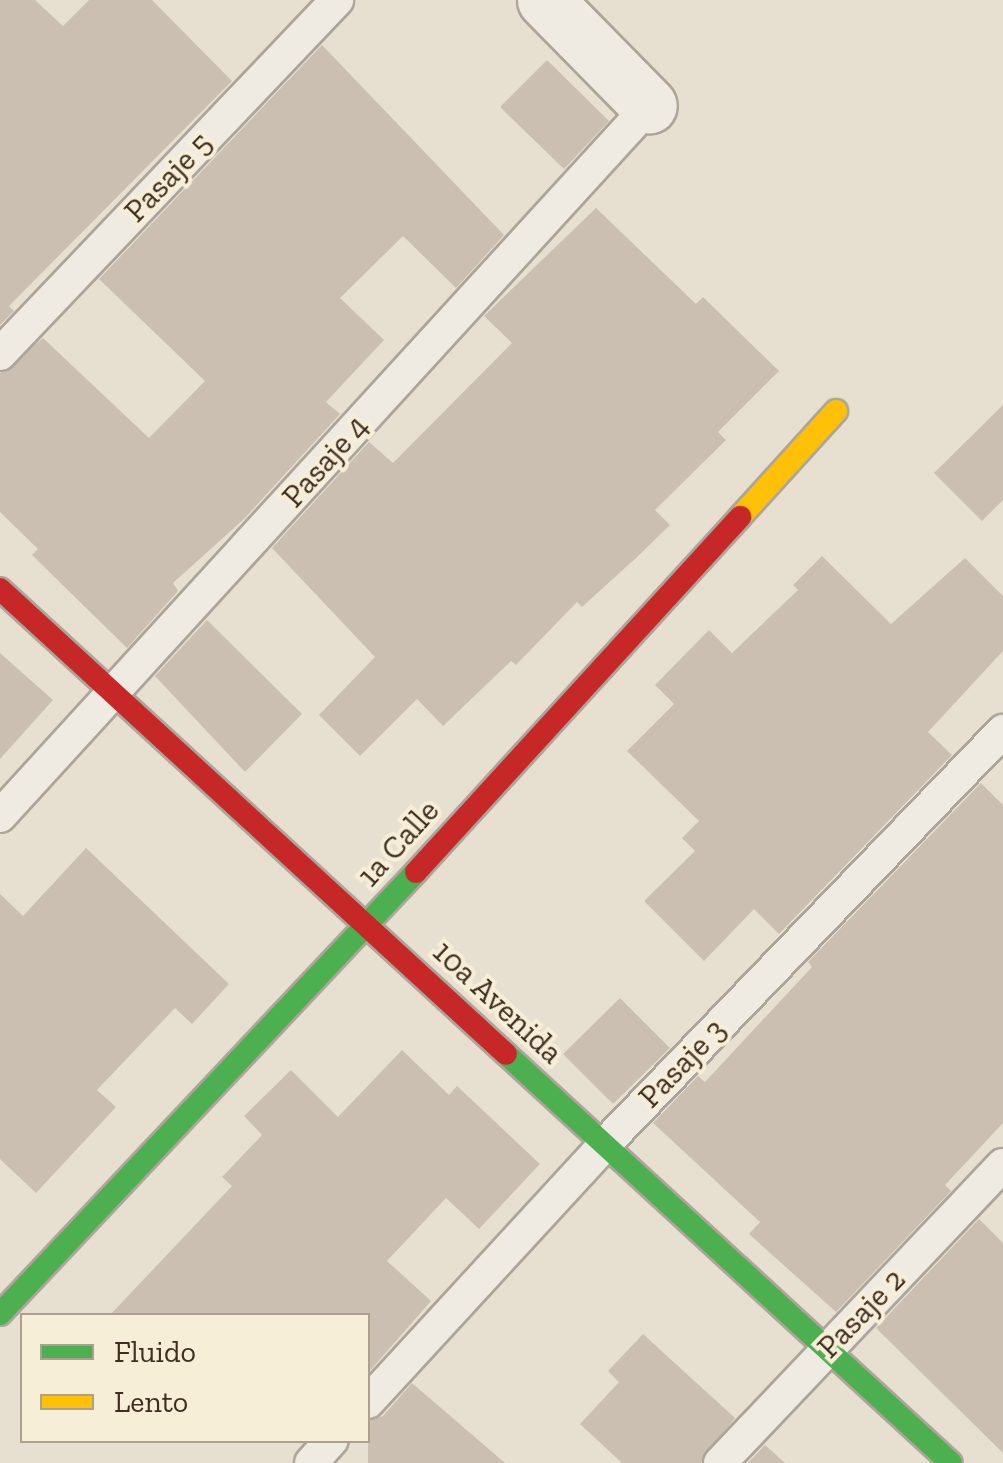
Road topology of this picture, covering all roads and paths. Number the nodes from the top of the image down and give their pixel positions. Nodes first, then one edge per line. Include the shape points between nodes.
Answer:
1 (337, 0) edge
2 (546, 0) edge
3 (650, 106) joint
4 (0, 354) edge
5 (836, 411) dead end
6 (0, 590) edge
7 (113, 693) junction
8 (1003, 731) edge
9 (0, 816) edge
10 (366, 926) junction
11 (604, 1144) junction
12 (1003, 1165) edge
13 (0, 1314) edge
14 (826, 1348) junction
15 (370, 1400) edge
16 (329, 1443) edge
17 (312, 1463) edge
18 (720, 1463) edge
19 (951, 1463) edge

1 - 4 lane, Pasaje 5
2 - 3 street
3 - 7 lane, Pasaje 4
5 - 10 street, 1a Calle
6 - 7 street, 10a Avenida
7 - 9 lane, Pasaje 4
7 - 10 street, 10a Avenida
8 - 11 lane, Pasaje 3
10 - 11 street, 10a Avenida
10 - 13 street, 1a Calle
11 - 14 street, 10a Avenida
11 - 15 lane, Pasaje 3
12 - 14 lane, Pasaje 2
14 - 18 lane, Pasaje 2
14 - 19 street, 10a Avenida
16 - 17 lane

